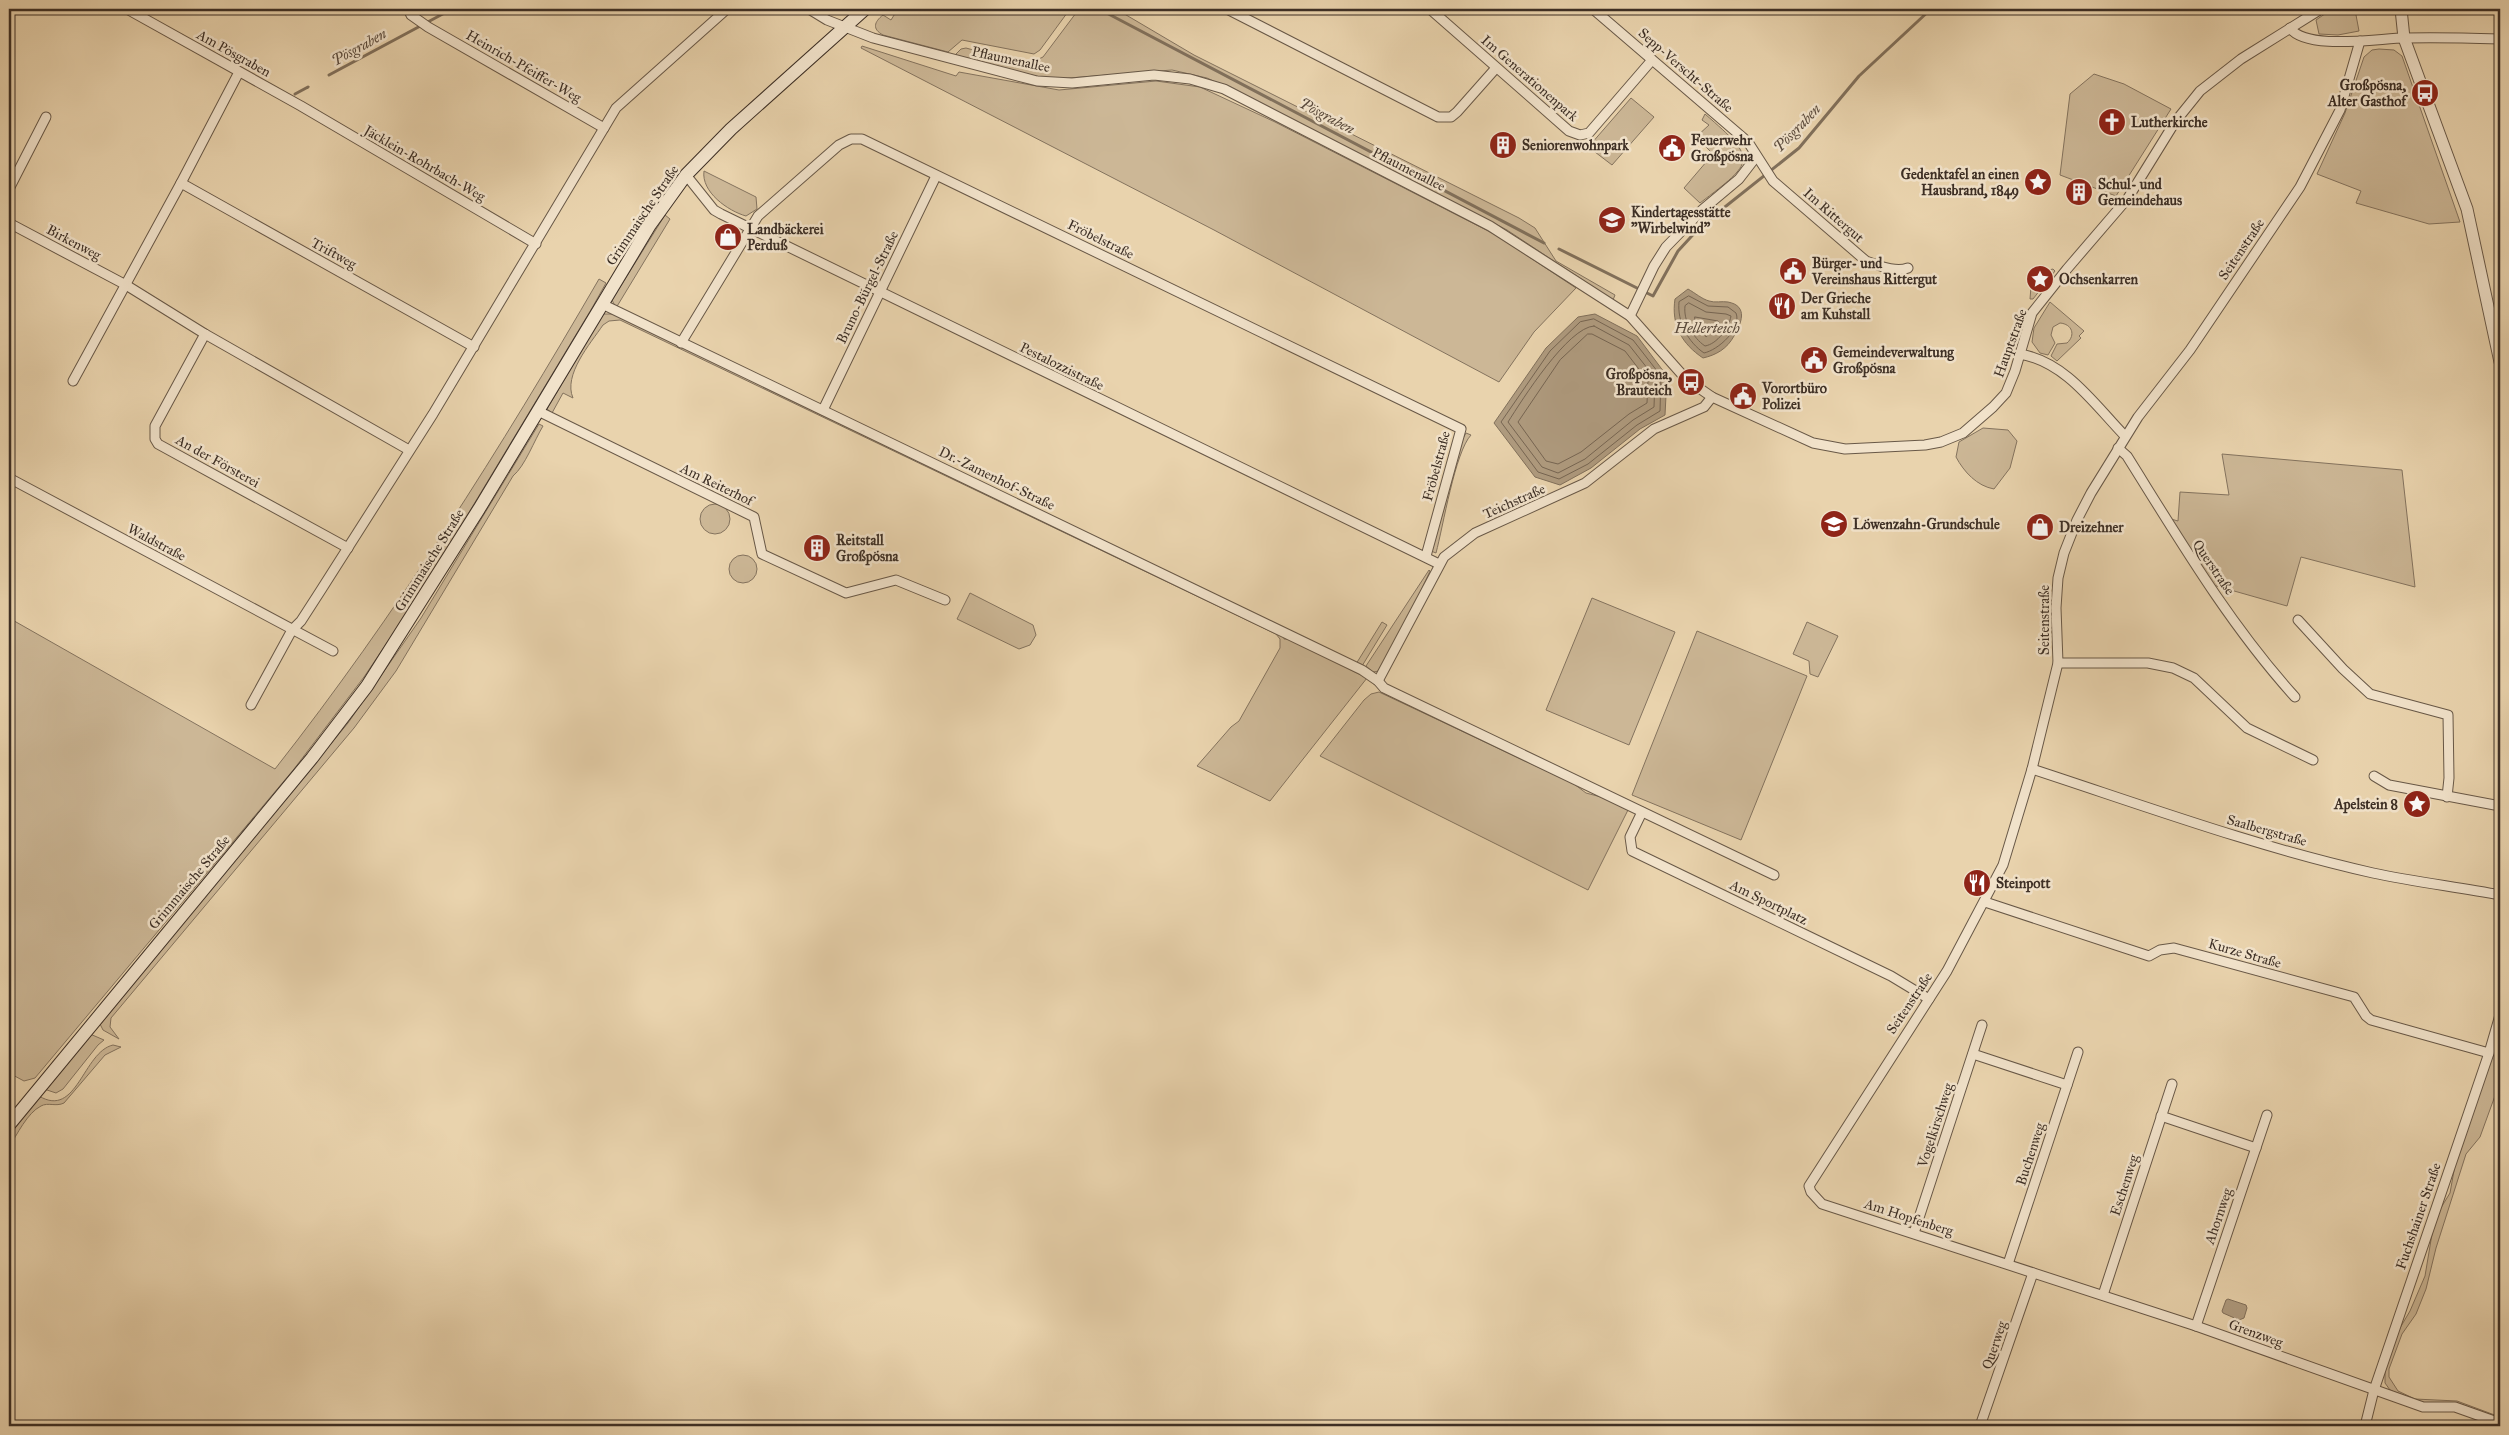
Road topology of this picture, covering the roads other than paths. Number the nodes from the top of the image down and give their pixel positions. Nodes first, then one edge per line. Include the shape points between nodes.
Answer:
1 (127, 9) edge
2 (408, 9) edge
3 (727, 9) edge
4 (809, 9) edge
5 (865, 9) edge
6 (1227, 9) edge
7 (1430, 9) edge
8 (1593, 9) edge
9 (2321, 9) edge
10 (2401, 9) edge
11 (844, 27) junction
12 (2290, 28) junction
13 (2404, 38) junction
14 (2500, 39) edge
15 (2360, 41) junction
16 (1652, 60) junction
17 (1496, 68) junction
18 (239, 72) junction
19 (295, 103) joint
20 (46, 117) dead end
21 (604, 128) junction
22 (1756, 157) junction
23 (686, 175) junction
24 (936, 176) junction
25 (181, 183) junction
26 (9, 189) edge
27 (9, 223) edge
28 (750, 227) junction
29 (536, 244) junction
30 (1908, 268) dead end
31 (126, 285) junction
32 (878, 293) junction
33 (602, 304) junction
34 (1630, 316) junction
35 (206, 334) junction
36 (681, 343) junction
37 (474, 347) junction
38 (2020, 354) junction
39 (2500, 362) edge
40 (73, 382) dead end
41 (1712, 397) junction
42 (823, 410) junction
43 (538, 411) junction
44 (2125, 436) junction
45 (2118, 448) junction
46 (408, 450) junction
47 (9, 478) edge
48 (348, 548) junction
49 (1426, 556) junction
50 (1439, 564) junction
51 (945, 600) dead end
52 (2298, 620) dead end
53 (292, 630) junction
54 (333, 651) dead end
55 (2058, 663) junction
56 (1378, 681) junction
57 (2295, 697) dead end
58 (251, 706) dead end
59 (2313, 760) dead end
60 (2032, 769) junction
61 (2374, 776) dead end
62 (2447, 797) junction
63 (2500, 806) edge
64 (1642, 812) junction
65 (1774, 875) dead end
66 (2500, 895) edge
67 (1985, 902) junction
68 (1928, 1000) junction
69 (2500, 1015) edge
70 (1982, 1025) dead end
71 (2078, 1052) dead end
72 (2490, 1053) junction
73 (1973, 1054) junction
74 (2172, 1084) dead end
75 (2067, 1085) junction
76 (2161, 1116) junction
77 (2267, 1116) dead end
78 (9, 1125) edge
79 (2256, 1148) junction
80 (1811, 1192) joint
81 (1914, 1233) junction
82 (2005, 1264) junction
83 (2033, 1273) junction
84 (2103, 1295) junction
85 (2196, 1326) junction
86 (2374, 1390) junction
87 (2500, 1423) edge
88 (1980, 1426) edge
89 (2365, 1426) edge

1 - 18 street, Am Pösgraben
2 - 21 street, Heinrich-Pfeiffer-Weg via 423,23
3 - 21 street via 616,108
4 - 11 street, Pflaumenallee
5 - 11 main road, Grimmaische Straße
6 - 17 street via 1438,117 1451,117
7 - 17 street, Im Generationenpark
8 - 16 street, Sepp-Verscht-Straße
9 - 12 street, Hauptstraße
10 - 13 street
11 - 23 main road, Grimmaische Straße via 731,129
11 - 34 street, Pflaumenallee via 873,38 1037,81 1072,83 1154,75 1190,78 1224,89 1490,226
12 - 15 street via 2297,35 2309,39
12 - 38 street, Hauptstraße via 2241,58 2200,91 2174,122 2128,198 2032,313
13 - 14 street
13 - 15 street
13 - 39 street via 2467,210
15 - 44 street, Seitenstraße via 2340,110 2300,187 2190,350
16 - 17 street, Im Generationenpark via 1589,132 1580,136 1569,131
16 - 22 street, Sepp-Verscht-Straße via 1748,142
18 - 19 street, Am Pösgraben
18 - 25 street
19 - 29 street, Jäcklein-Rohrbach-Weg
20 - 26 street
21 - 29 street
22 - 30 street, Im Rittergut via 1770,177 1866,261 1885,267
22 - 34 street via 1739,179 1702,210 1666,247
23 - 28 street, Pestalozzistraße via 714,210
23 - 33 main road, Grimmaische Straße via 650,225
24 - 28 street, Fröbelstraße via 862,138 851,139 839,145 758,216
24 - 32 street, Bruno-Bürgel-Straße
24 - 49 street, Fröbelstraße via 1461,429
25 - 31 street
25 - 37 street, Triftweg
27 - 31 street, Birkenweg
28 - 32 street, Pestalozzistraße
28 - 36 street, Fröbelstraße
29 - 37 street
31 - 35 street
31 - 40 street
32 - 42 street, Bruno-Bürgel-Straße
32 - 49 street, Pestalozzistraße
33 - 36 street, Dr.-Zamenhof-Straße
33 - 43 main road, Grimmaische Straße
34 - 41 street, Pflaumenallee via 1686,379
35 - 46 street
35 - 48 street, An der Försterei via 155,426 158,444
36 - 42 street, Dr.-Zamenhof-Straße
37 - 46 street
38 - 41 street, Hauptstraße via 2010,384 1993,407 1962,433 1925,445 1845,448 1813,443
38 - 44 street via 2061,370
41 - 50 street, Teichstraße via 1704,407 1654,429 1585,483 1475,533
42 - 56 street, Dr.-Zamenhof-Straße via 1362,670
43 - 51 street, Am Reiterhof via 754,517 762,554 846,593 896,580
43 - 78 main road, Grimmaische Straße via 367,686 312,758
44 - 45 street, Seitenstraße
45 - 55 street, Seitenstraße via 2081,513 2060,566 2056,595
45 - 57 street, Querstraße via 2127,456 2212,593
46 - 48 street
47 - 53 street, Waldstraße
48 - 53 street
49 - 50 street, Pestalozzistraße
50 - 56 street, Teichstraße
52 - 62 street via 2370,694 2448,715
53 - 54 street, Waldstraße
53 - 58 street
55 - 59 street via 2148,663 2173,668 2194,678 2246,728
55 - 60 street, Seitenstraße
56 - 64 street, Am Sportplatz via 1384,688
60 - 66 street, Saalbergstraße via 2211,828 2319,859 2374,873
60 - 67 street, Seitenstraße via 2003,865
61 - 62 street via 2389,785
62 - 63 street
64 - 65 street, Am Sportplatz
64 - 68 street, Am Sportplatz via 1630,837 1632,851 1890,976
67 - 68 street, Seitenstraße
67 - 72 street, Kurze Straße via 2149,956 2174,948 2354,997 2371,1020
68 - 80 street, Seitenstraße via 1812,1178
69 - 72 street, Fuchshainer Straße
70 - 73 street, Vogelkirschweg
71 - 75 street, Buchenweg
72 - 86 street, Fuchshainer Straße
73 - 75 street
73 - 81 street, Vogelkirschweg
74 - 76 street, Eschenweg
75 - 82 street, Buchenweg
76 - 79 street
76 - 84 street, Eschenweg
77 - 79 street, Ahornweg
79 - 85 street, Ahornweg
80 - 81 street, Am Hopfenberg via 1822,1204
81 - 82 street, Am Hopfenberg
82 - 83 street, Grenzweg
83 - 84 street, Grenzweg
83 - 88 street, Querweg
84 - 85 street, Grenzweg
85 - 86 street, Grenzweg
86 - 87 street, Grenzweg via 2423,1407 2455,1407
86 - 89 street, Fuchshainer Straße

